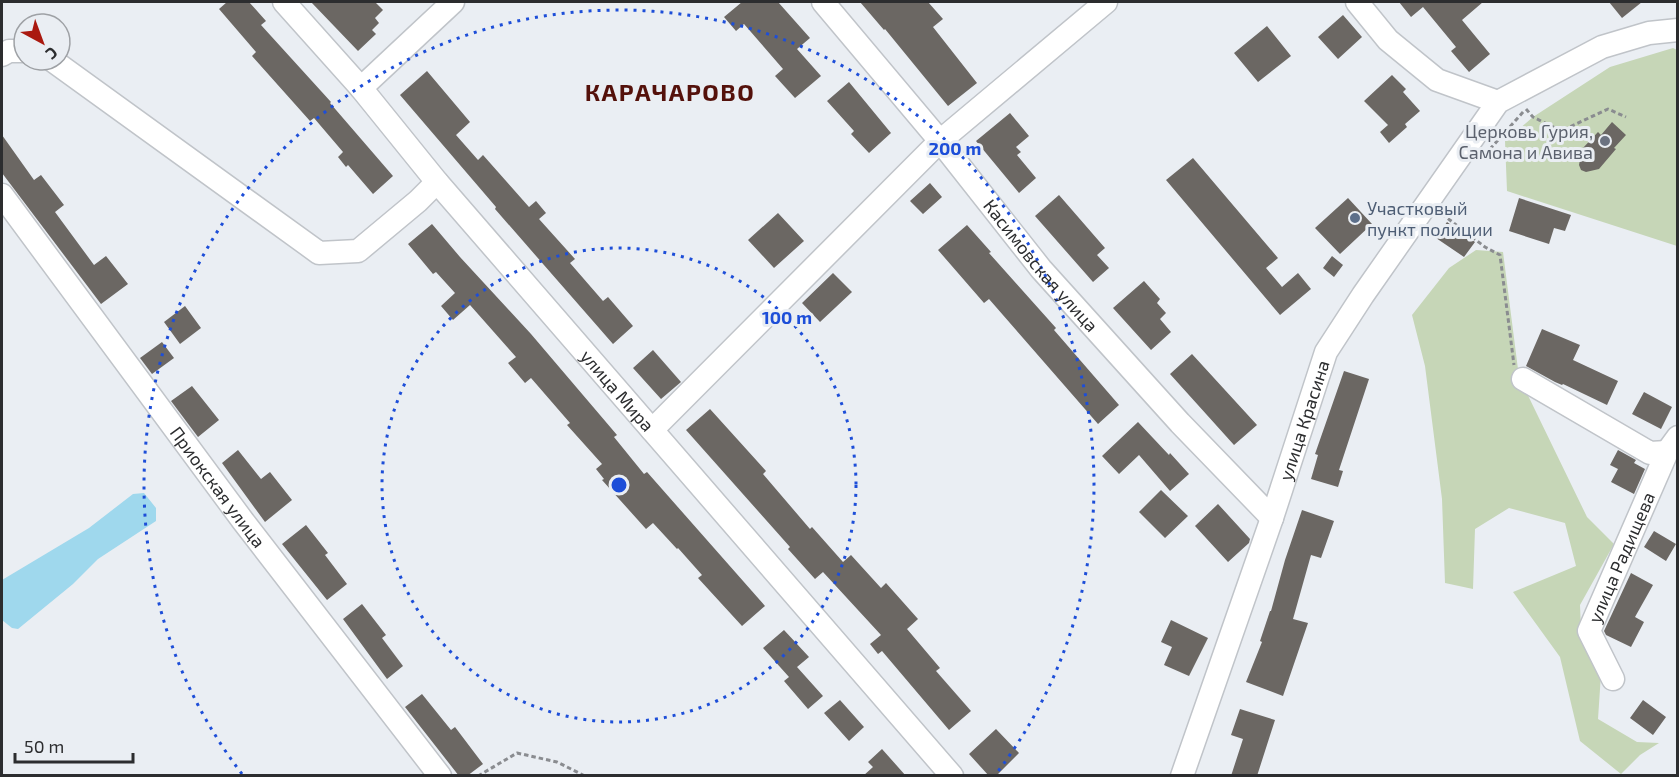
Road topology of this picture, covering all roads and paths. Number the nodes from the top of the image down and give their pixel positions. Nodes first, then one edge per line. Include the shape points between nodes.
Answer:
1 (284, 2) edge
2 (453, 2) edge
3 (823, 2) edge
4 (1106, 2) edge
5 (1357, 2) edge
6 (1677, 30) edge
7 (69, 72) edge
8 (361, 88) junction
9 (1498, 102) junction
10 (1534, 103) dead end
11 (1526, 109) junction
12 (1626, 117) dead end
13 (940, 141) junction
14 (1483, 157) dead end
15 (437, 182) junction
16 (2, 195) edge
17 (1439, 212) dead end
18 (1523, 379) joint
19 (652, 430) junction
20 (1672, 445) edge
21 (1272, 518) junction
22 (1613, 679) dead end
23 (440, 776) edge
24 (478, 776) edge
25 (585, 776) edge
26 (952, 776) edge
27 (1182, 776) edge

1 - 8 street, улица Мира
2 - 8 street
3 - 13 street, Касимовская улица
4 - 13 street
5 - 9 street via 1388,40 1437,80
6 - 9 street via 1649,33 1602,47
7 - 15 street via 319,253 358,251
8 - 15 street, улица Мира
9 - 21 street, улица Красина via 1326,352
10 - 11 path
11 - 12 path via 1533,117 1561,131 1608,109
11 - 14 path
13 - 19 street
13 - 21 street, Касимовская улица via 1041,269
15 - 19 street, улица Мира
16 - 23 street, Приокская улица via 243,521
17 - 18 path via 1500,255 1515,372
18 - 20 street via 1650,453
19 - 26 street, улица Мира
20 - 22 street, улица Радищева via 1589,631
21 - 27 street, улица Красина
24 - 25 path via 517,753 557,762

